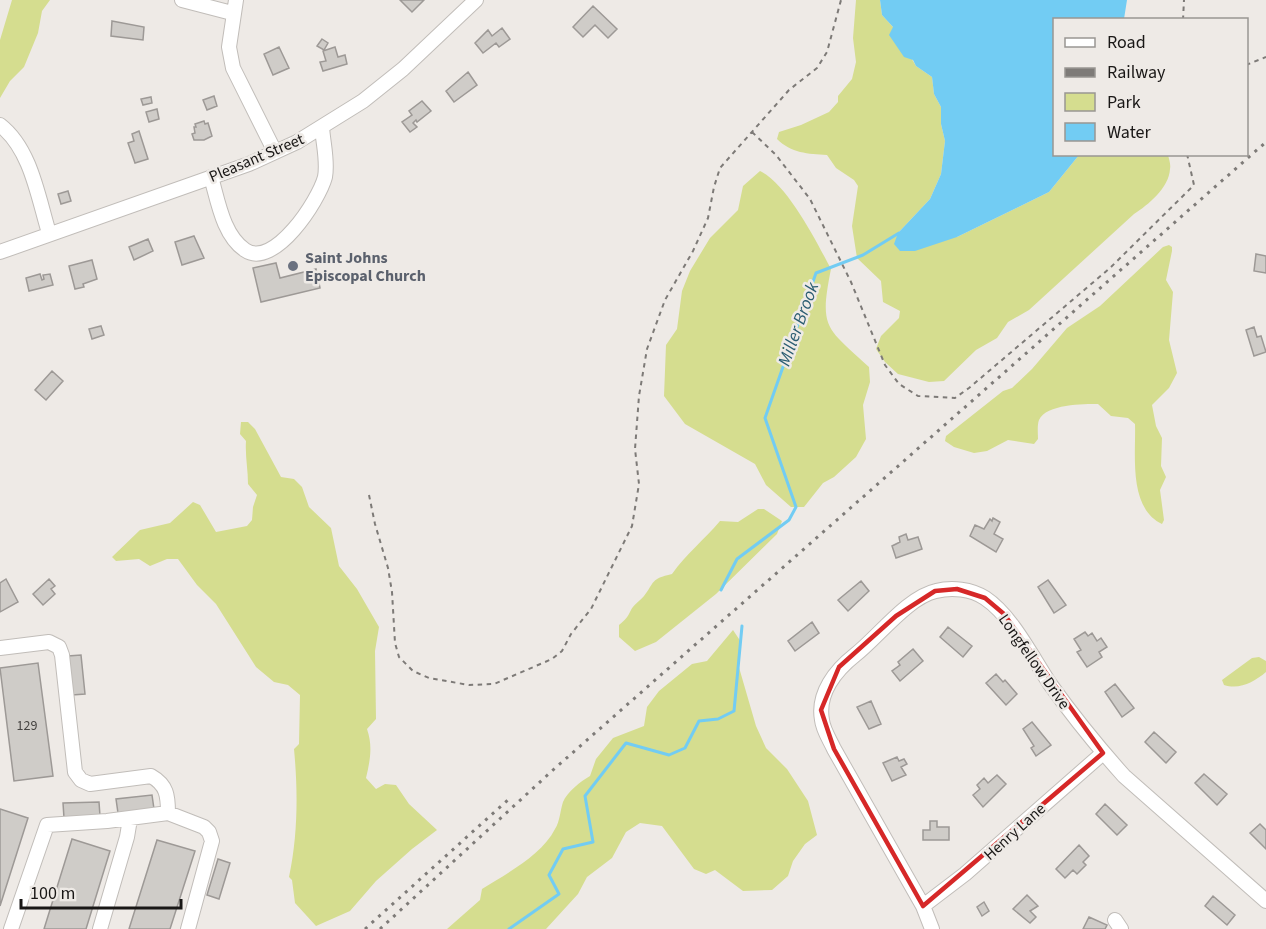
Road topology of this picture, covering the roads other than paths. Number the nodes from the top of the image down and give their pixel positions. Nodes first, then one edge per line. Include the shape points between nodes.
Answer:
1 (182, 0) edge
2 (476, 0) edge
3 (234, 6) edge
4 (0, 124) edge
5 (322, 127) junction
6 (275, 152) junction
7 (211, 177) junction
8 (49, 233) junction
9 (0, 252) edge
10 (0, 648) edge
11 (1103, 753) junction
12 (168, 813) junction
13 (130, 819) junction
14 (1266, 901) edge
15 (923, 906) junction
16 (11, 929) edge
17 (100, 929) edge
18 (188, 929) edge
19 (932, 929) edge

1 - 3 street
2 - 5 street, Pleasant Street via 403,69
3 - 6 street via 229,47 233,68
4 - 8 street via 23,155
5 - 6 street, Pleasant Street
5 - 7 street via 325,177 315,201 293,233 265,253 245,251 234,239 223,218
6 - 7 street, Pleasant Street
7 - 8 street, Pleasant Street
8 - 9 street, Pleasant Street
10 - 12 street via 49,642 59,648 75,772 90,784 151,776 165,786
11 - 14 street, Longfellow Drive
11 - 15 street, Henry Lane
11 - 15 street, Longfellow Drive via 1004,614 985,598 961,589 935,591 896,616 839,667 826,689 822,723
12 - 13 street
12 - 18 street via 204,827 212,841
13 - 16 street via 47,825
13 - 17 street
15 - 19 street, Longfellow Drive

